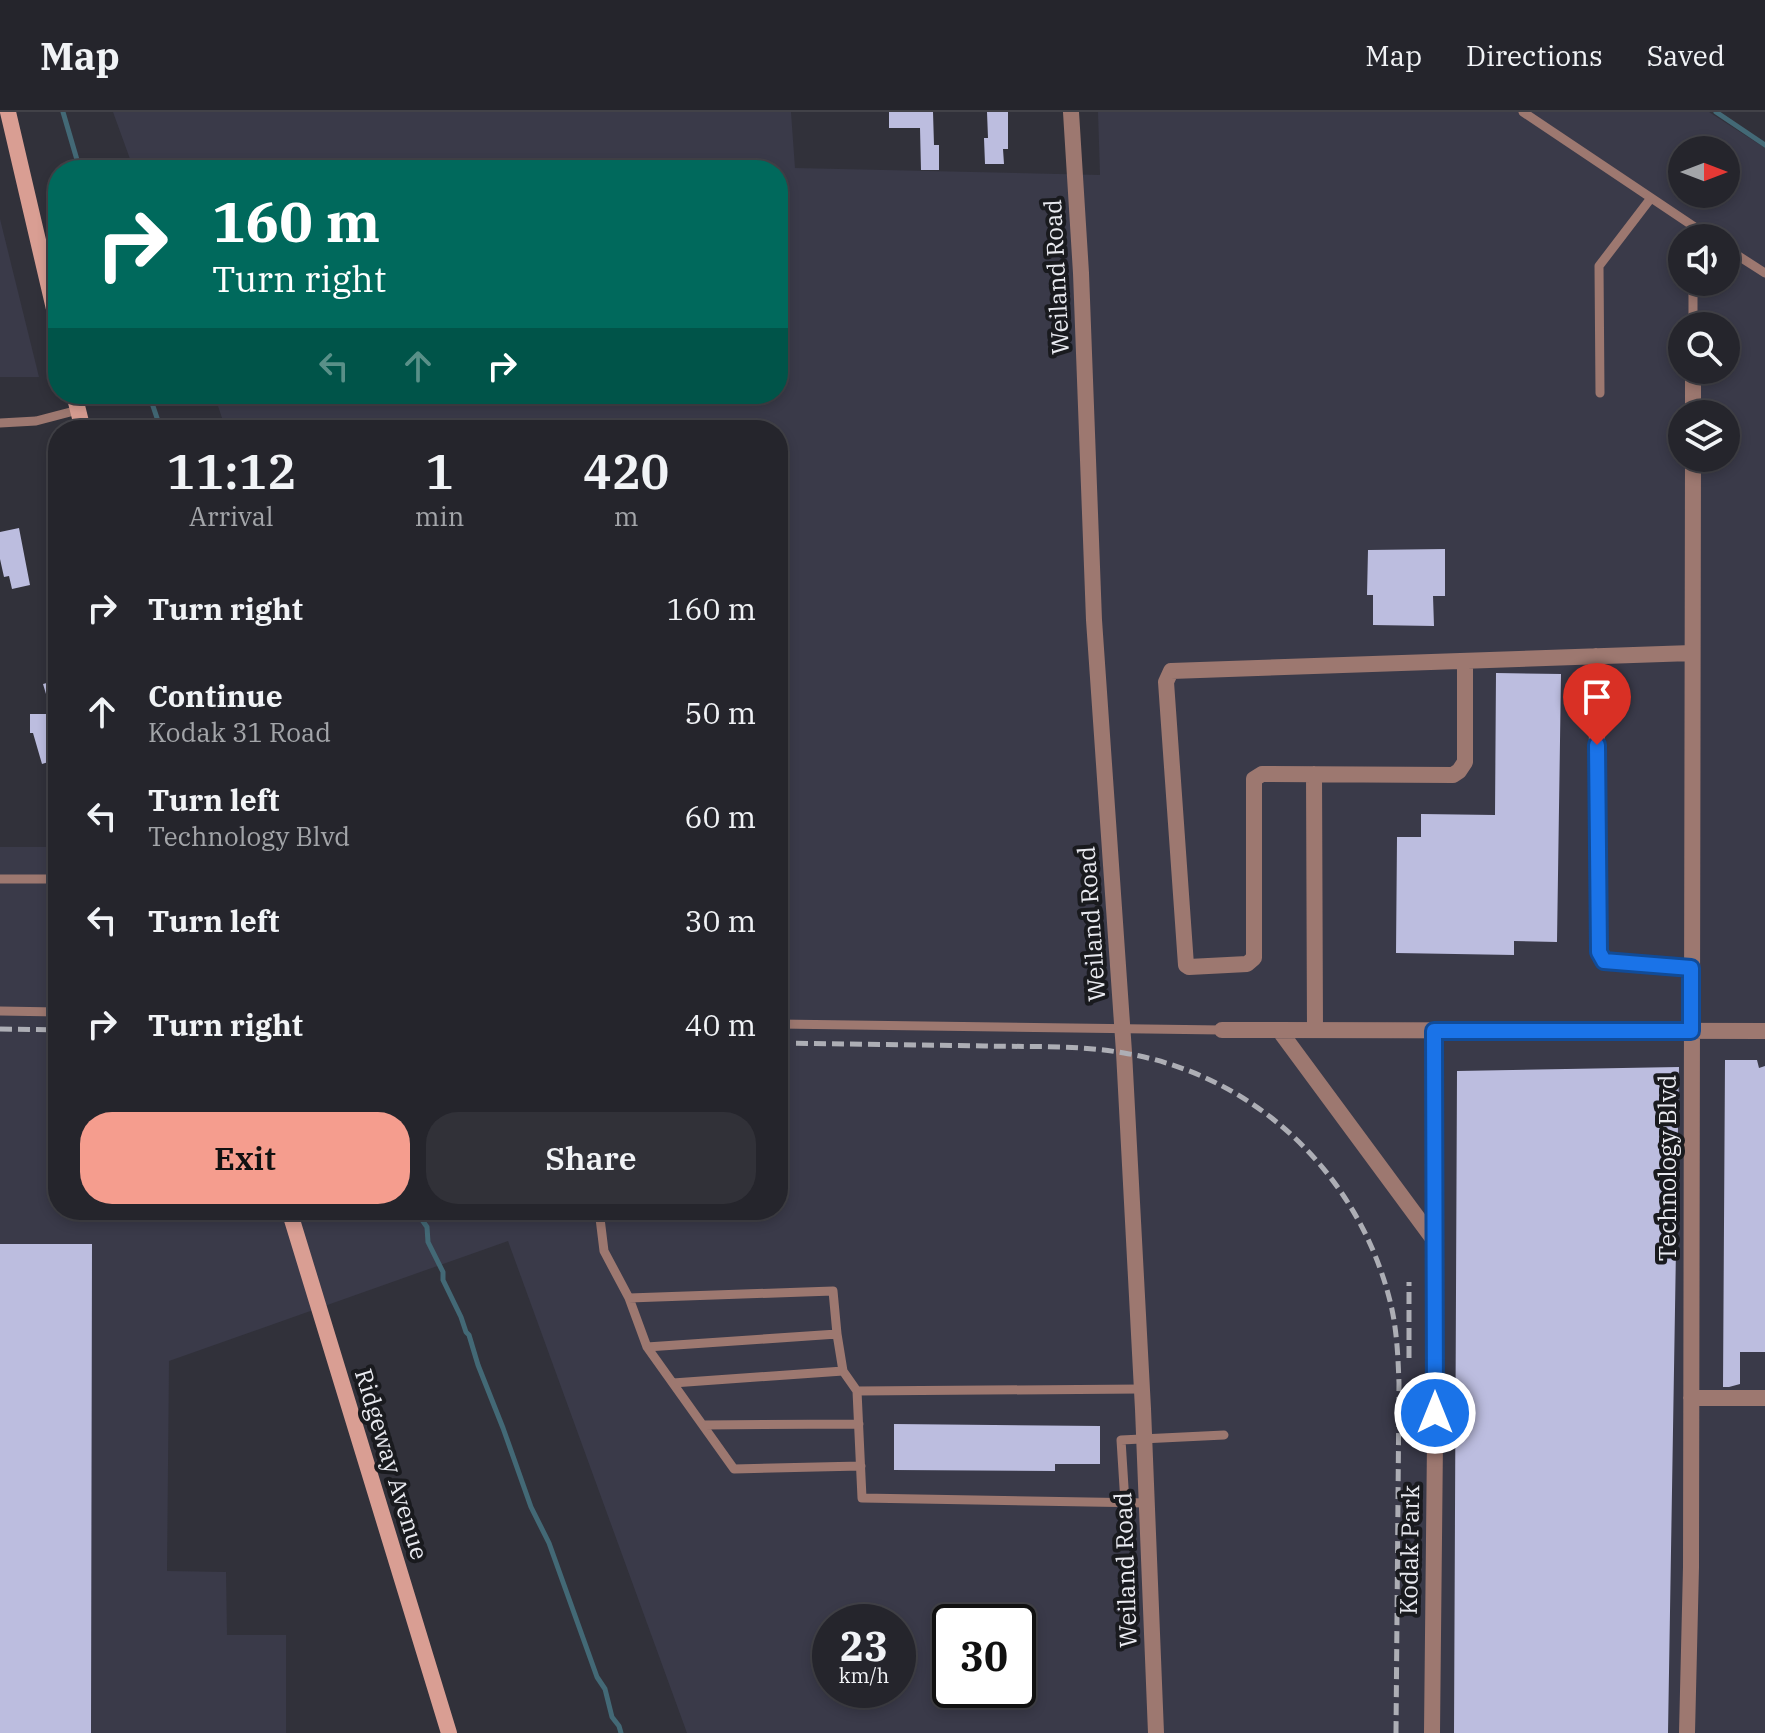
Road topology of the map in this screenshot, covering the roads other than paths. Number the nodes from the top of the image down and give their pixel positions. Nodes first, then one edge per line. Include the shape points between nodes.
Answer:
1 (8, 112) edge
2 (1071, 112) edge
3 (1523, 112) edge
4 (1651, 198) junction
5 (1690, 224) edge
6 (1740, 257) edge
7 (1765, 273) edge
8 (48, 283) edge
9 (1600, 393) dead end
10 (72, 404) edge
11 (0, 423) edge
12 (1693, 472) edge
13 (1692, 653) junction
14 (1596, 656) junction
15 (1465, 661) junction
16 (1314, 774) junction
17 (0, 879) edge
18 (48, 879) edge
19 (1691, 968) junction
20 (0, 1011) edge
21 (48, 1012) edge
22 (788, 1024) edge
23 (1122, 1029) junction
24 (1222, 1030) joint
25 (1279, 1030) junction
26 (1315, 1030) junction
27 (1434, 1031) junction
28 (1691, 1031) junction
29 (1765, 1031) edge
30 (292, 1220) edge
31 (600, 1220) edge
32 (1434, 1240) junction
33 (629, 1298) junction
34 (837, 1334) junction
35 (647, 1347) junction
36 (843, 1371) junction
37 (673, 1383) junction
38 (1141, 1389) junction
39 (857, 1391) junction
40 (1691, 1398) junction
41 (1765, 1398) edge
42 (859, 1424) junction
43 (703, 1425) junction
44 (1224, 1435) dead end
45 (1144, 1440) junction
46 (861, 1466) junction
47 (1125, 1503) junction
48 (1147, 1503) junction
49 (449, 1733) edge
50 (1156, 1733) edge
51 (1432, 1733) edge
52 (1687, 1733) edge

1 - 8 main road
2 - 23 street, Weiland Road via 1094,620
3 - 4 lane
4 - 5 lane
4 - 9 lane via 1599,266
6 - 7 lane
10 - 11 lane via 36,421
12 - 13 street, Technology Blvd
13 - 14 street
13 - 19 street, Technology Blvd
14 - 15 street
14 - 19 street via 1599,952 1604,961
15 - 16 street via 1465,762 1459,771
15 - 16 street via 1171,671 1166,682 1189,967 1247,964 1254,958 1254,779 1262,774
16 - 26 street
17 - 18 lane
19 - 28 street, Technology Blvd
20 - 21 lane
22 - 23 lane
23 - 24 lane
23 - 38 street, Weiland Road
24 - 25 street
25 - 26 street
25 - 32 street
26 - 27 street
27 - 28 street
27 - 32 street, Kodak Park
28 - 29 street
28 - 40 street, Technology Blvd
30 - 49 main road, Ridgeway Avenue
31 - 33 lane via 604,1251
32 - 51 street, Kodak Park
33 - 34 lane via 833,1291
33 - 35 lane
34 - 35 lane
34 - 36 lane
35 - 37 lane
36 - 37 lane
36 - 39 lane
37 - 43 lane
38 - 39 lane
38 - 45 street, Weiland Road
39 - 42 lane
40 - 41 street
40 - 52 street, Technology Blvd
42 - 43 lane
42 - 46 lane
43 - 46 lane via 734,1469
44 - 45 lane
45 - 47 lane via 1121,1440
45 - 48 street, Weiland Road
46 - 47 lane via 862,1498
47 - 48 lane
48 - 50 street, Weiland Road

